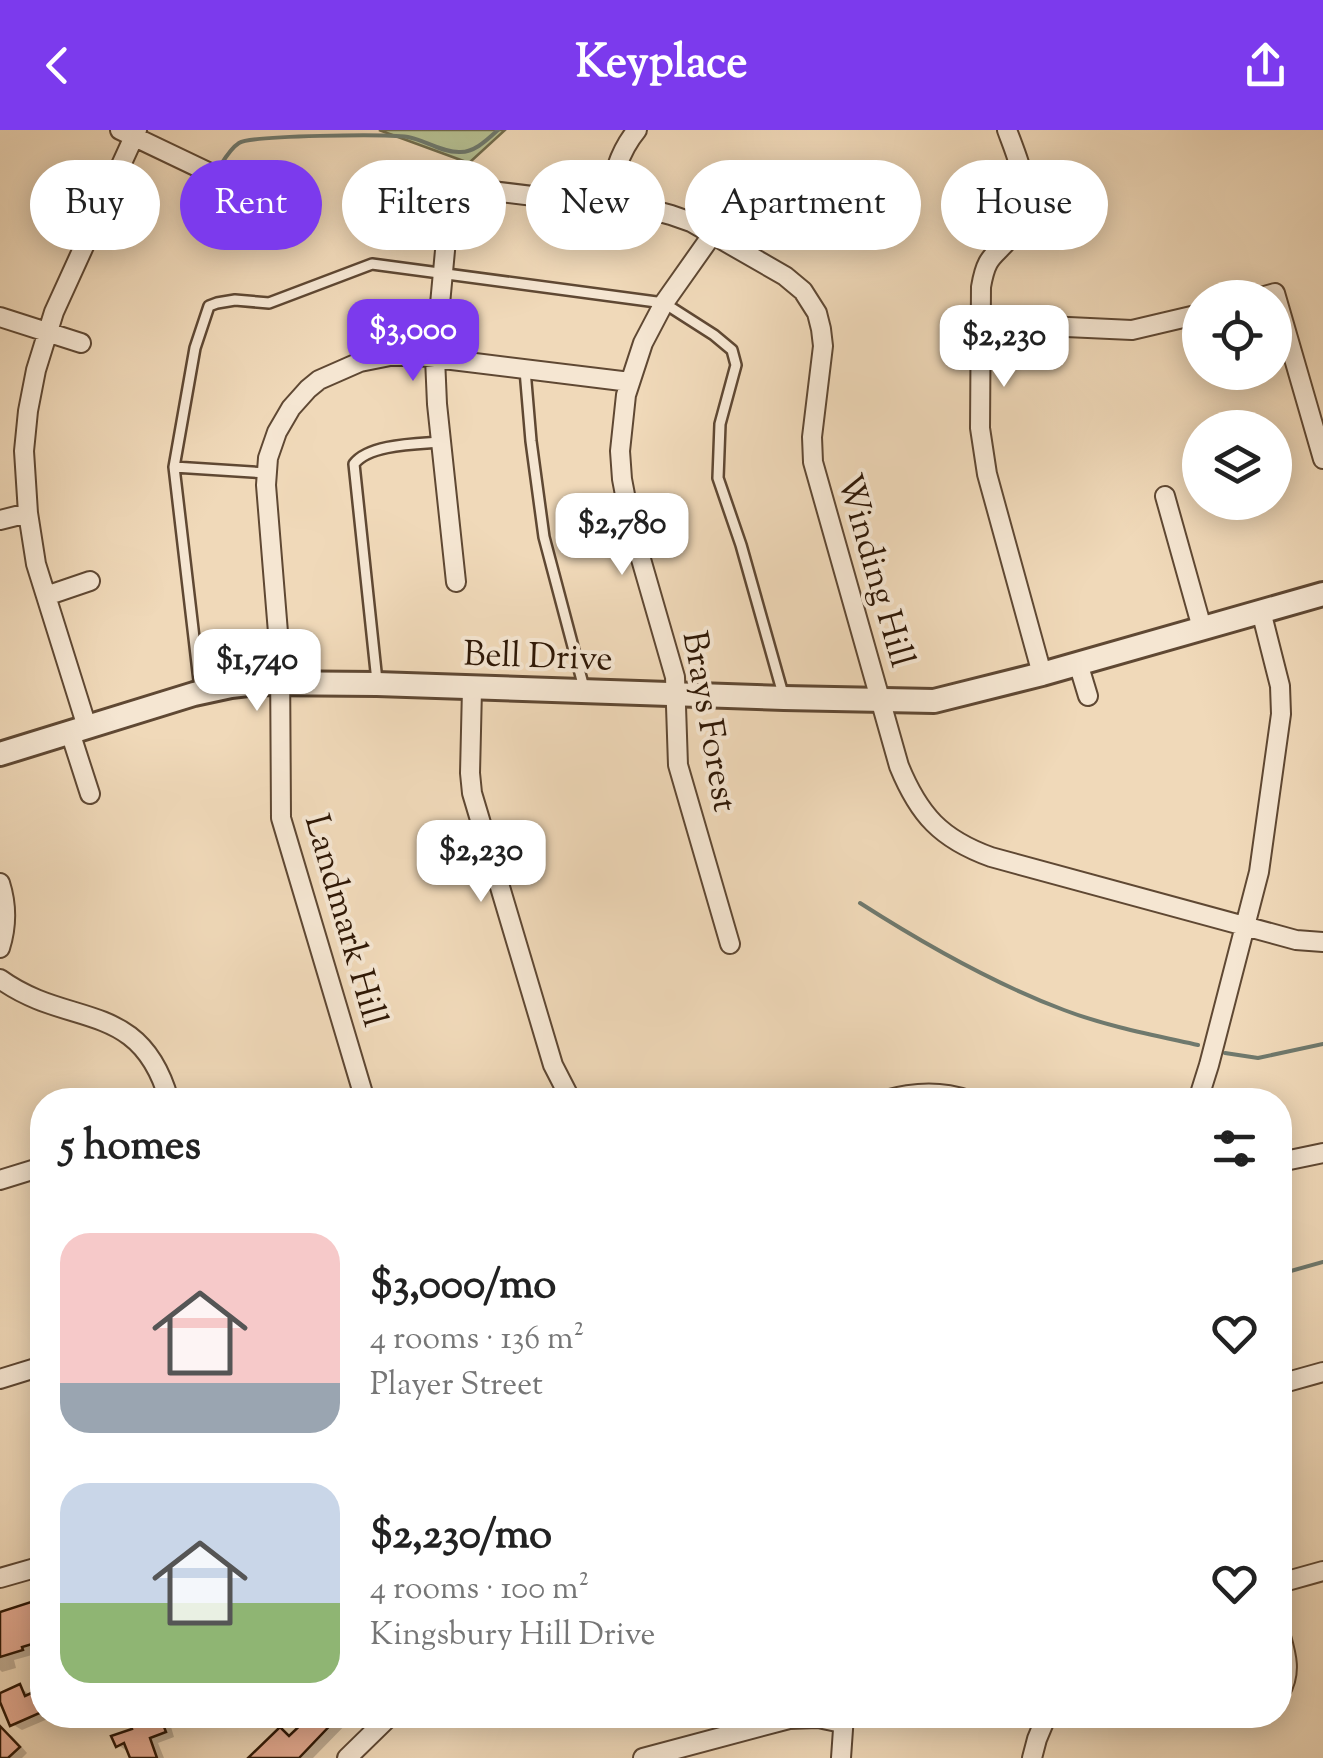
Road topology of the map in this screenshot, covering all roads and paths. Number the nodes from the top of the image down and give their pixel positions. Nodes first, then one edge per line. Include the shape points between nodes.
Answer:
1 (637, 130) edge
2 (1007, 130) edge
3 (131, 132) edge
4 (187, 160) edge
5 (618, 160) edge
6 (526, 196) edge
7 (701, 250) edge
8 (739, 250) edge
9 (443, 274) junction
10 (664, 302) junction
11 (0, 317) edge
12 (1182, 318) edge
13 (981, 323) junction
14 (47, 334) junction
15 (81, 343) dead end
16 (435, 358) junction
17 (526, 370) junction
18 (1292, 370) edge
19 (630, 382) junction
20 (442, 442) junction
21 (1323, 459) edge
22 (174, 467) junction
23 (267, 473) junction
24 (1165, 496) dead end
25 (28, 512) junction
26 (0, 520) edge
27 (90, 581) dead end
28 (456, 582) dead end
29 (1323, 594) edge
30 (46, 596) junction
31 (1261, 611) junction
32 (1202, 628) junction
33 (1078, 663) junction
34 (1042, 674) junction
35 (281, 684) junction
36 (377, 684) junction
37 (472, 689) junction
38 (585, 690) junction
39 (201, 692) junction
40 (676, 694) junction
41 (1088, 696) dead end
42 (784, 698) junction
43 (880, 700) junction
44 (78, 729) junction
45 (0, 754) edge
46 (90, 794) dead end
47 (0, 883) edge
48 (1244, 925) junction
49 (1323, 942) edge
50 (730, 944) dead end
51 (0, 948) edge
52 (0, 980) edge
53 (165, 1088) edge
54 (361, 1088) edge
55 (565, 1088) edge
56 (1202, 1088) edge
57 (1323, 1154) edge
58 (1292, 1160) edge
59 (30, 1171) edge
60 (0, 1180) edge
61 (30, 1369) edge
62 (1323, 1372) edge
63 (0, 1378) edge
64 (1292, 1381) edge
65 (30, 1569) edge
66 (1323, 1571) edge
67 (0, 1578) edge
68 (1292, 1579) edge
69 (378, 1728) edge
70 (755, 1728) edge
71 (843, 1728) edge
72 (1042, 1728) edge
73 (347, 1758) edge
74 (643, 1758) edge
75 (841, 1758) edge
76 (1032, 1758) edge

1 - 5 street
2 - 13 street via 1026,200 1021,220 984,270
3 - 4 street
3 - 14 street
6 - 9 street, Winding Hill via 451,186
7 - 10 street, Brays Forest
8 - 43 street, Winding Hill via 785,276 817,313 823,346 813,462
9 - 10 lane
9 - 16 street
9 - 22 lane via 372,264 269,303 209,306
10 - 19 street, Brays Forest
10 - 42 lane via 732,350 736,366 720,424 718,478
11 - 14 street
12 - 13 street via 1132,330
13 - 34 street via 981,445
14 - 15 street
14 - 25 street via 28,410
16 - 17 street, Landmark Hill
16 - 20 street
16 - 23 street, Landmark Hill via 390,356 319,380 290,408
17 - 19 street, Landmark Hill
17 - 38 lane via 544,538
18 - 21 street
19 - 40 street, Brays Forest via 622,478
20 - 28 street
20 - 36 lane via 361,454 354,464
22 - 23 lane
22 - 39 lane
23 - 35 street, Landmark Hill
24 - 32 street
25 - 26 street
25 - 30 street
27 - 30 street
29 - 31 street, Bell Drive
30 - 44 street
31 - 32 street, Bell Drive
31 - 48 street via 1282,703
32 - 33 street, Bell Drive
33 - 34 street, Bell Drive
33 - 41 street
34 - 43 street, Bell Drive via 934,700
35 - 36 street, Bell Drive
35 - 39 street, Bell Drive
35 - 54 street, Landmark Hill via 281,818
36 - 37 street, Bell Drive
37 - 38 street, Bell Drive
37 - 55 street via 472,793
38 - 40 street, Bell Drive
39 - 44 street, Bell Drive
40 - 42 street, Bell Drive
40 - 50 street, Brays Forest via 678,765
42 - 43 street, Bell Drive
43 - 48 street, Winding Hill via 910,792 955,842
44 - 45 street, Bell Drive
44 - 46 street
47 - 51 street via 6,924
48 - 49 street, Winding Hill
48 - 56 street
52 - 53 street via 38,1001 120,1028 151,1058
57 - 58 street
59 - 60 street
61 - 63 street
62 - 64 street
65 - 67 street
66 - 68 street
69 - 73 street
70 - 74 street
71 - 75 street
72 - 76 street

